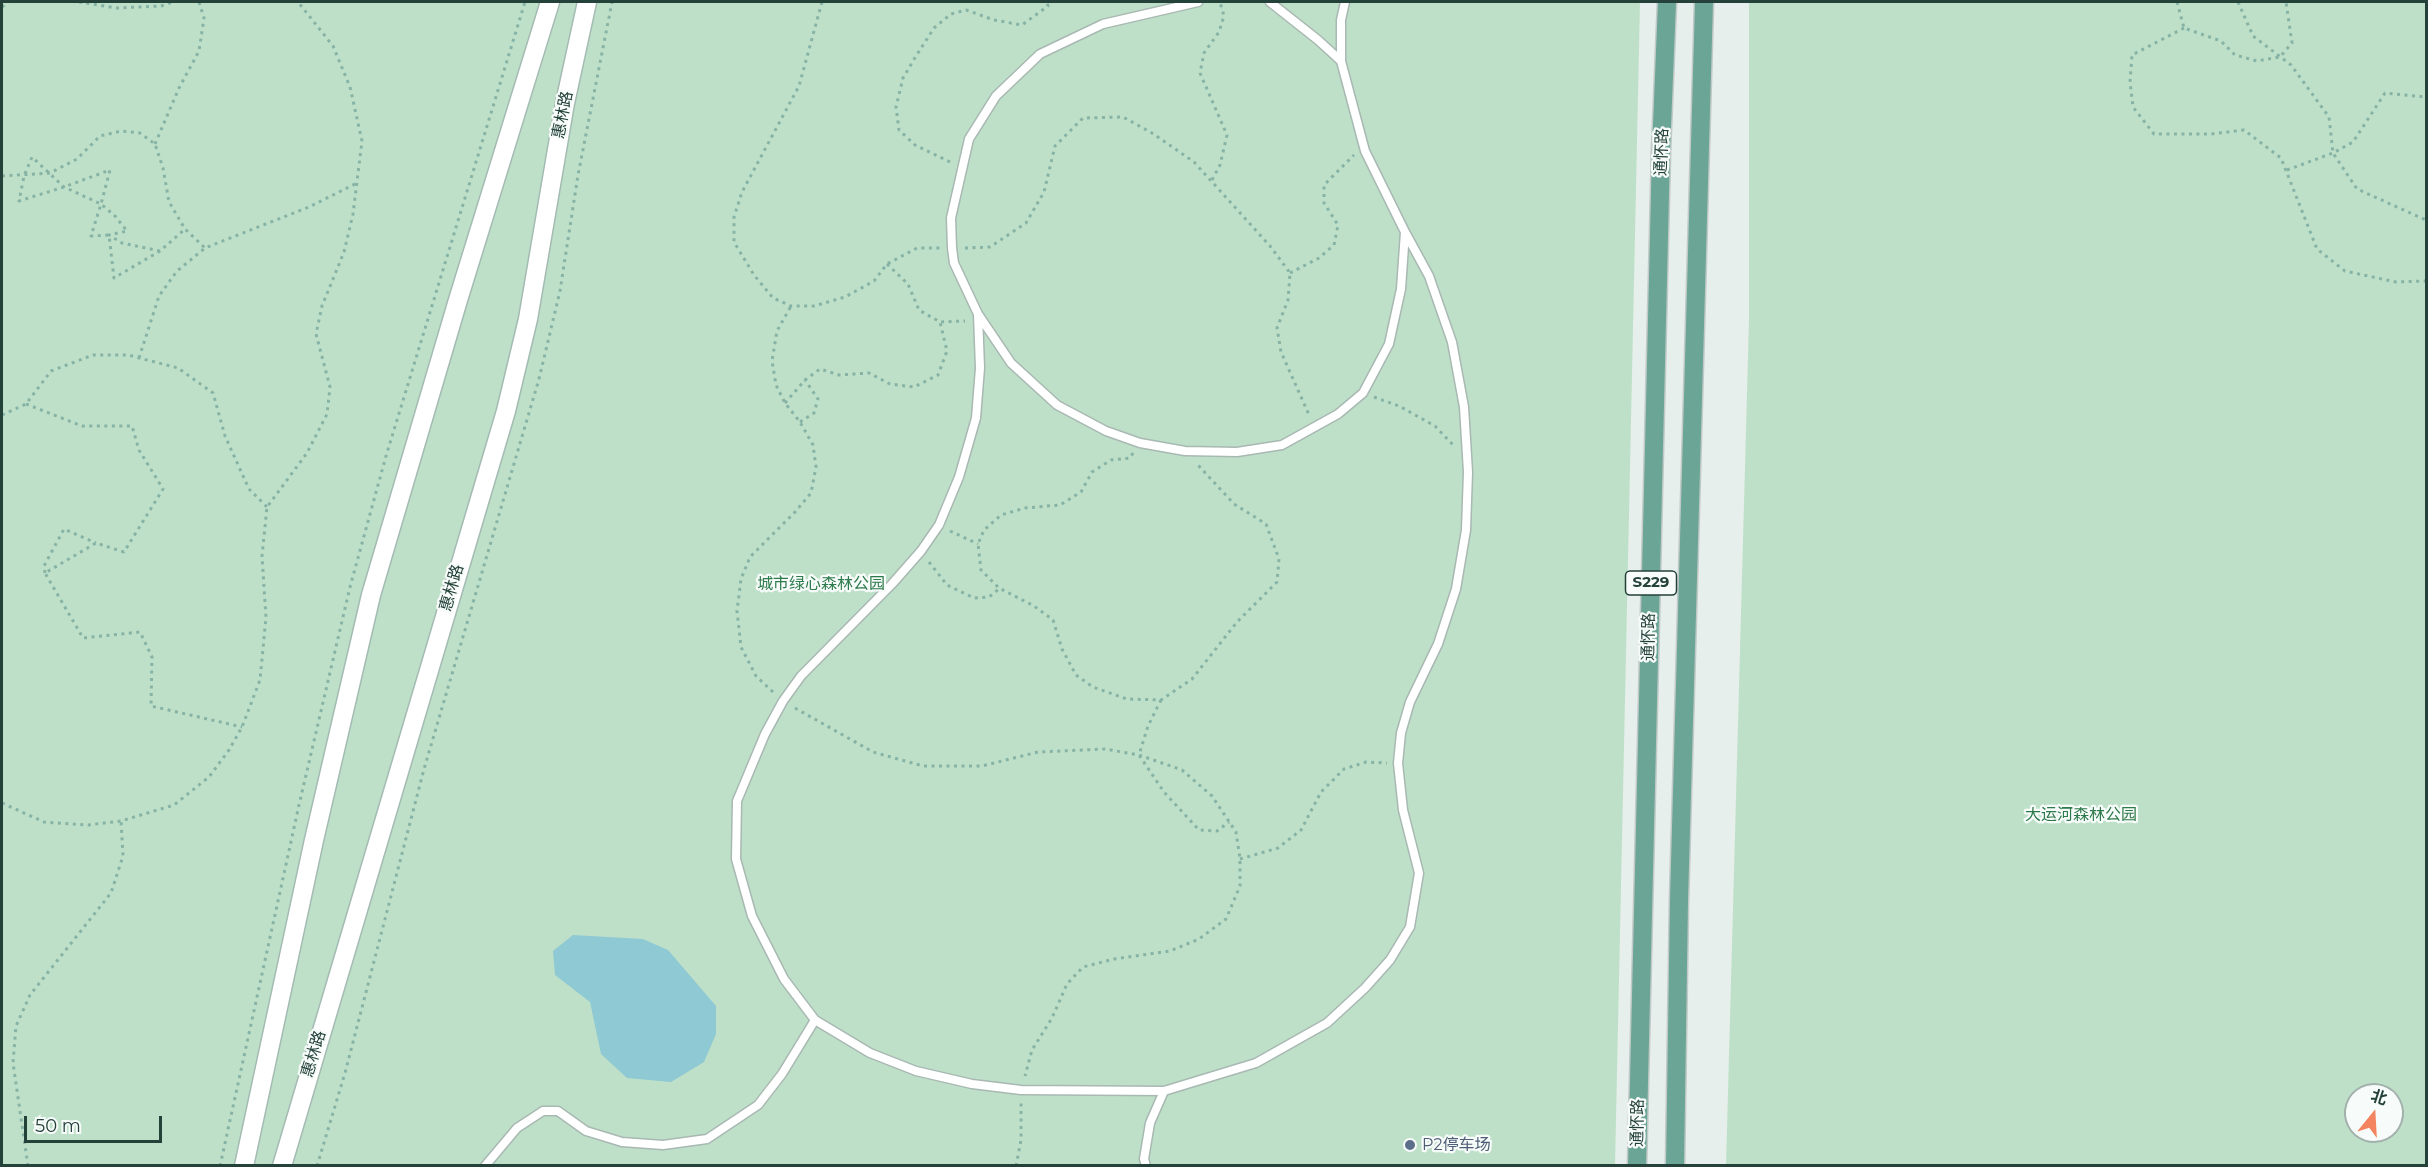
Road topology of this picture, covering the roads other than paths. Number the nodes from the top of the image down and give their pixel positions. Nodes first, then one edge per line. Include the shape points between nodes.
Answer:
1 (550, 2) edge
2 (587, 2) edge
3 (1198, 2) edge
4 (1270, 2) edge
5 (1345, 2) edge
6 (1667, 2) edge
7 (1704, 2) edge
8 (1341, 61) junction
9 (1405, 232) junction
10 (978, 314) junction
11 (815, 1020) junction
12 (1164, 1091) junction
13 (244, 1166) edge
14 (282, 1166) edge
15 (484, 1166) edge
16 (1146, 1166) edge
17 (1637, 1166) edge
18 (1675, 1166) edge

1 - 13 main road via 371,595
2 - 14 main road, 惠林路 via 565,103 528,319 506,411
3 - 10 lane via 1103,24 1040,54 996,96 969,140 951,218 954,263
4 - 8 lane
5 - 8 lane
6 - 17 main road, 通怀路 / S229
7 - 18 main road, S229
8 - 9 lane via 1365,151
9 - 10 lane via 1401,289 1389,344 1364,393 1316,428 1282,445 1237,452 1185,451 1140,444 1106,431 1057,405 1011,363
9 - 12 lane via 1429,276 1452,342 1464,407 1468,472 1466,530 1456,589 1401,733 1398,763 1403,810 1419,873 1410,927 1390,960 1328,1023 1256,1063
10 - 11 lane via 980,368 976,418 959,477 939,525 892,584 801,676 765,734 737,801 736,859 752,916 784,979
11 - 12 lane via 870,1053 916,1071 972,1084 1021,1090
11 - 15 lane via 758,1105 707,1138 663,1145 622,1143 586,1131 558,1111 543,1111 517,1128
12 - 16 lane via 1150,1123

